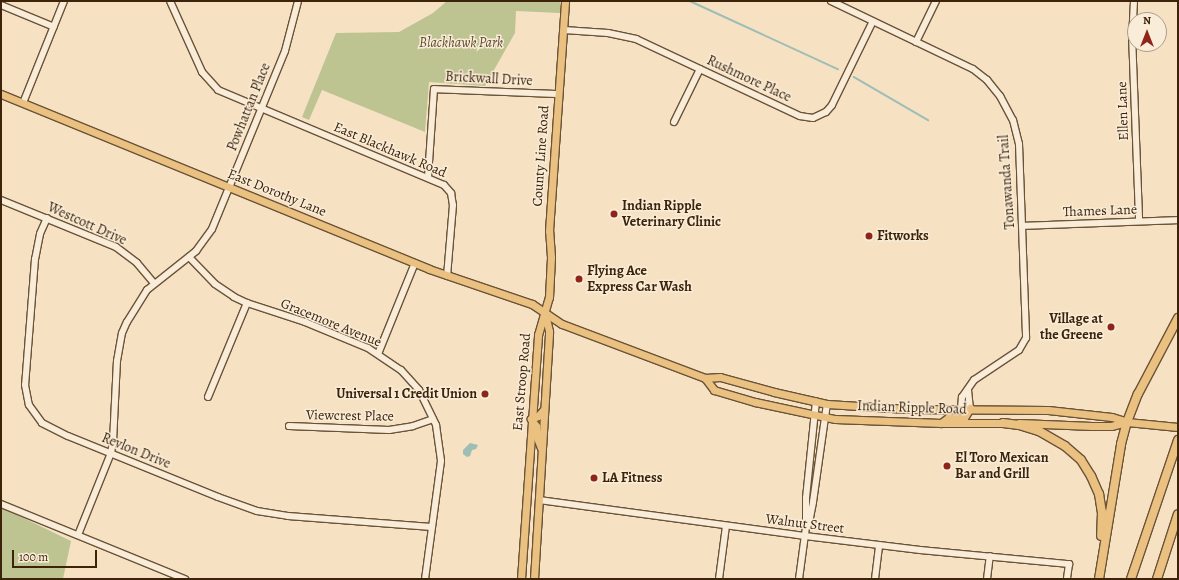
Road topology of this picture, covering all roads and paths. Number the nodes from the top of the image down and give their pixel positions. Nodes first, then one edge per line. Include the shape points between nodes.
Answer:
1 (64, 1) edge
2 (170, 1) edge
3 (298, 1) edge
4 (565, 1) edge
5 (831, 1) edge
6 (936, 1) edge
7 (1134, 1) edge
8 (1, 5) edge
9 (873, 21) junction
10 (54, 27) junction
11 (564, 30) junction
12 (916, 42) junction
13 (700, 68) junction
14 (1, 94) edge
15 (559, 94) junction
16 (23, 103) junction
17 (262, 109) junction
18 (674, 122) dead end
19 (428, 177) junction
20 (229, 188) junction
21 (1, 200) edge
22 (47, 218) junction
23 (1178, 220) edge
24 (1139, 221) junction
25 (1023, 226) junction
26 (189, 257) junction
27 (415, 263) junction
28 (447, 276) junction
29 (154, 283) junction
30 (247, 303) junction
31 (545, 312) junction
32 (1178, 318) edge
33 (378, 354) junction
34 (706, 378) junction
35 (968, 390) junction
36 (208, 397) dead end
37 (816, 402) junction
38 (827, 404) junction
39 (544, 408) junction
40 (961, 408) junction
41 (970, 408) junction
42 (815, 415) junction
43 (826, 417) junction
44 (433, 419) junction
45 (531, 419) junction
46 (1127, 422) junction
47 (940, 423) junction
48 (1003, 423) junction
49 (289, 426) dead end
50 (1178, 427) edge
51 (1178, 440) edge
52 (542, 450) junction
53 (111, 453) junction
54 (539, 500) junction
55 (1, 504) edge
56 (1178, 514) edge
57 (726, 526) junction
58 (432, 527) junction
59 (806, 528) junction
60 (78, 535) junction
61 (805, 536) junction
62 (879, 545) junction
63 (990, 556) junction
64 (185, 579) edge
65 (424, 579) edge
66 (521, 579) edge
67 (534, 579) edge
68 (719, 579) edge
69 (799, 579) edge
70 (875, 579) edge
71 (987, 579) edge
72 (1067, 579) edge
73 (1098, 579) edge
74 (1131, 579) edge
75 (1157, 579) edge

1 - 10 street
2 - 17 street, East Blackhawk Road via 207,80 224,94
3 - 17 street, Powhattan Place via 285,51
4 - 11 main road, County Line Road
5 - 9 street, Tonawanda Trail
6 - 12 street
7 - 24 street, Ellen Lane via 1132,35
8 - 10 street
9 - 12 street, Tonawanda Trail
9 - 13 street, Rushmore Place via 832,105 817,117 800,116
10 - 16 street
11 - 13 street, Rushmore Place via 608,32 628,36
11 - 15 main road, County Line Road
12 - 25 street, Tonawanda Trail via 981,75 1008,108 1019,144
13 - 18 street
14 - 16 main road, East Dorothy Lane
15 - 19 street, Brickwall Drive via 434,89
15 - 31 main road, County Line Road via 550,230 549,297
16 - 20 main road, East Dorothy Lane
17 - 19 street, East Blackhawk Road
17 - 20 street, Powhattan Place
19 - 28 street, East Blackhawk Road via 444,185 452,197
20 - 26 street, Powhattan Place via 212,229
20 - 27 main road, East Dorothy Lane
21 - 22 street, Westcott Drive
22 - 29 street, Westcott Drive via 116,248 137,263
22 - 53 street, Revlon Drive via 40,234 35,259 25,385 29,404 37,418 48,428
23 - 24 street, Thames Lane
24 - 25 street, Thames Lane
25 - 35 street, Tonawanda Trail via 1026,338 1019,350 974,380
26 - 29 street, Powhattan Place
26 - 30 street, Gracemore Avenue via 215,284
27 - 28 main road, East Dorothy Lane
27 - 33 street
28 - 31 main road, East Dorothy Lane via 468,284 484,286 532,304
29 - 53 street, Powhattan Place via 135,306 122,332 117,361
30 - 33 street, Gracemore Avenue via 312,325
30 - 36 street
31 - 34 main road, Indian Ripple Road via 562,324
31 - 39 main road, East Stroop Road via 549,331
31 - 45 main road, East Stroop Road via 538,335
32 - 46 highway via 1138,394
33 - 44 street, Gracemore Avenue via 392,362 412,381
34 - 37 main road, Indian Ripple Road via 720,377
34 - 42 main road, Indian Ripple Road via 714,390
35 - 40 street, Tonawanda Trail via 962,397
35 - 41 street
37 - 38 main road, Indian Ripple Road
37 - 42 street
38 - 40 main road, Indian Ripple Road via 907,409
38 - 43 street
39 - 45 main road via 538,416
39 - 52 main road, East Stroop Road
40 - 41 main road, Indian Ripple Road
41 - 46 main road, Indian Ripple Road via 1091,413
41 - 47 main road via 964,418 949,417
42 - 43 main road, Indian Ripple Road
42 - 59 street via 806,498
43 - 47 main road, Indian Ripple Road
43 - 59 street via 813,502
44 - 49 street, Viewcrest Place via 389,430
44 - 58 street, Gracemore Avenue via 438,434 441,461
45 - 52 main road via 536,426 536,435
45 - 66 main road, East Stroop Road
46 - 48 main road, Indian Ripple Road via 1098,426
46 - 50 main road, Indian Ripple Road
46 - 73 highway
47 - 48 main road, Indian Ripple Road
48 - 73 highway via 1028,428 1053,438 1070,450 1088,471 1099,494 1102,512
51 - 74 highway
52 - 54 main road, East Stroop Road
53 - 58 street, Revlon Drive via 257,511 288,516
53 - 60 street, Powhattan Place
54 - 57 street, Walnut Street
54 - 67 main road, East Stroop Road
55 - 60 street
56 - 75 highway
57 - 61 street, Walnut Street
57 - 68 street
58 - 65 street, Gracemore Avenue
59 - 61 street
60 - 64 street
61 - 62 street, Walnut Street
61 - 69 street
62 - 63 street, Walnut Street
62 - 70 street
63 - 71 street
63 - 72 street, Walnut Street via 1069,564

